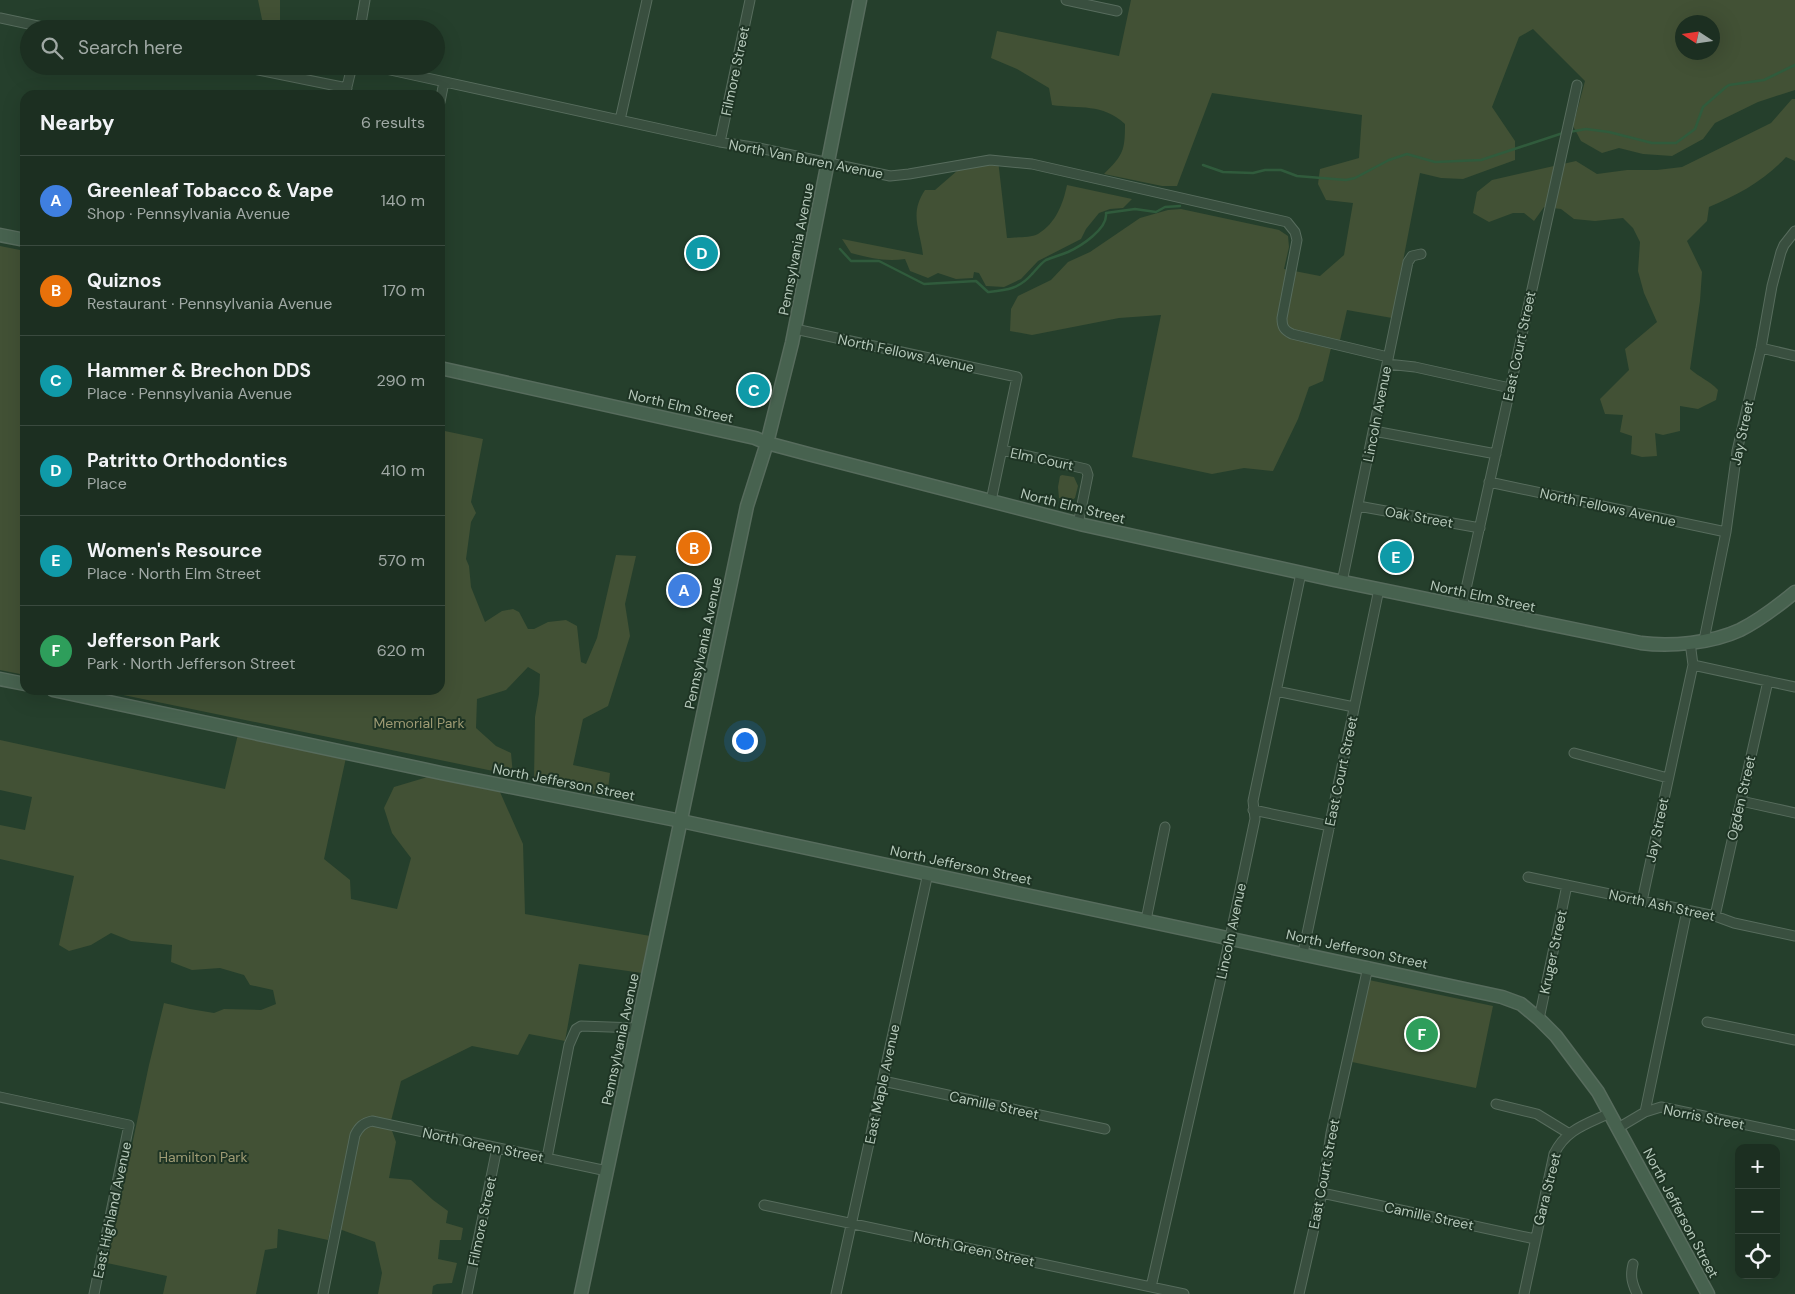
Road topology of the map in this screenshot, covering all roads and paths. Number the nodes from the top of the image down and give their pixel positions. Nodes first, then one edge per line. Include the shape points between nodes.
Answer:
1 (365, 0) edge
2 (647, 0) edge
3 (750, 0) edge
4 (860, 0) edge
5 (1066, 0) edge
6 (1117, 11) dead end
7 (0, 18) edge
8 (362, 20) edge
9 (20, 22) edge
10 (275, 75) edge
11 (350, 75) edge
12 (412, 75) edge
13 (444, 82) junction
14 (1577, 85) dead end
15 (338, 90) edge
16 (346, 90) edge
17 (442, 90) edge
18 (620, 120) junction
19 (720, 142) junction
20 (828, 163) junction
21 (1795, 231) edge
22 (0, 235) edge
23 (20, 239) edge
24 (1421, 254) dead end
25 (795, 329) junction
26 (1761, 348) junction
27 (1795, 356) edge
28 (1388, 360) junction
29 (445, 369) edge
30 (1510, 388) junction
31 (1374, 431) junction
32 (767, 443) junction
33 (1002, 450) junction
34 (1496, 454) junction
35 (1489, 482) junction
36 (990, 501) junction
37 (1358, 506) junction
38 (1078, 524) junction
39 (1480, 528) junction
40 (1726, 532) junction
41 (1302, 573) junction
42 (1342, 582) junction
43 (1379, 589) junction
44 (1795, 592) edge
45 (1462, 607) junction
46 (1704, 640) junction
47 (1690, 642) junction
48 (1692, 665) junction
49 (0, 679) edge
50 (1768, 681) junction
51 (20, 683) edge
52 (1795, 687) edge
53 (1276, 691) junction
54 (76, 695) edge
55 (1354, 707) junction
56 (1574, 752) dead end
57 (1668, 778) junction
58 (1741, 801) junction
59 (1254, 810) junction
60 (1795, 813) edge
61 (681, 821) junction
62 (1330, 826) junction
63 (1166, 827) dead end
64 (928, 873) junction
65 (1528, 877) dead end
66 (1567, 885) junction
67 (1642, 901) junction
68 (1687, 910) junction
69 (1715, 916) junction
70 (1146, 920) junction
71 (1795, 936) edge
72 (1230, 938) junction
73 (1303, 953) junction
74 (1368, 967) junction
75 (1539, 1019) junction
76 (1708, 1022) dead end
77 (637, 1028) junction
78 (1795, 1040) edge
79 (883, 1081) junction
80 (0, 1097) edge
81 (1496, 1104) dead end
82 (1645, 1112) junction
83 (1610, 1113) junction
84 (1618, 1128) junction
85 (1105, 1129) dead end
86 (1568, 1133) junction
87 (1795, 1135) edge
88 (497, 1148) junction
89 (546, 1158) junction
90 (607, 1171) junction
91 (1322, 1193) junction
92 (764, 1205) dead end
93 (852, 1224) junction
94 (1536, 1239) junction
95 (1633, 1264) dead end
96 (1146, 1289) edge
97 (94, 1294) edge
98 (323, 1294) edge
99 (468, 1294) edge
100 (581, 1294) edge
101 (836, 1294) edge
102 (1184, 1294) edge
103 (1299, 1294) edge
104 (1524, 1294) edge
105 (1637, 1294) edge
106 (1708, 1294) edge

1 - 8 street
2 - 18 street
3 - 19 street, Filmore Street
4 - 20 main road, Pennsylvania Avenue
5 - 6 street
7 - 9 street
10 - 15 street
11 - 16 street
12 - 13 street, North Van Buren Avenue
13 - 17 street
13 - 18 street, North Van Buren Avenue
14 - 30 street, East Court Street
18 - 19 street, North Van Buren Avenue
19 - 20 street, North Van Buren Avenue
20 - 25 main road, Pennsylvania Avenue
20 - 28 street, North Van Buren Avenue via 890,176 990,160 1032,164 1287,222 1297,240 1282,326 1292,334
21 - 26 street, Jay Street via 1780,252
22 - 23 main road
24 - 28 street, Lincoln Avenue via 1412,256 1408,262
25 - 32 main road, Pennsylvania Avenue
25 - 33 street, North Fellows Avenue via 1017,377
26 - 27 street
26 - 40 street, Jay Street via 1737,451
28 - 30 street
28 - 31 street, Lincoln Avenue
29 - 32 main road, North Elm Street
30 - 34 street, East Court Street
31 - 34 street
31 - 37 street, Lincoln Avenue
32 - 36 main road, North Elm Street
32 - 61 main road, Pennsylvania Avenue via 746,506
33 - 36 street
33 - 38 street, Elm Court via 1086,469 1088,474
34 - 35 street, East Court Street
35 - 39 street, East Court Street
35 - 40 street, North Fellows Avenue
36 - 38 main road, North Elm Street
37 - 39 street, Oak Street
37 - 42 street, Lincoln Avenue
38 - 41 main road, North Elm Street
39 - 45 street, East Court Street
40 - 46 street, Jay Street
41 - 42 main road, North Elm Street
41 - 53 street, Lincoln Avenue
42 - 43 main road, North Elm Street
43 - 45 main road, North Elm Street
43 - 55 street, East Court Street
44 - 46 main road, North Elm Street via 1740,630
45 - 47 main road, North Elm Street via 1641,643 1661,646
46 - 47 main road, North Elm Street
47 - 48 street, Jay Street
48 - 50 street
48 - 57 street, Jay Street
49 - 51 main road
50 - 52 street
50 - 58 street, Ogden Street
53 - 55 street
53 - 59 street, Lincoln Avenue via 1253,801
54 - 61 main road, North Jefferson Street
55 - 62 street, East Court Street
56 - 57 street
57 - 67 street, Jay Street
58 - 60 street
58 - 69 street, Ogden Street
59 - 62 street
59 - 72 street, Lincoln Avenue via 1255,820
61 - 64 main road, North Jefferson Street
61 - 77 main road, Pennsylvania Avenue
62 - 73 street, East Court Street
63 - 70 street
64 - 70 main road, North Jefferson Street
64 - 79 street, East Maple Avenue
65 - 66 street, North Ash Street
66 - 67 street, North Ash Street
66 - 75 street, Kruger Street
67 - 68 street, North Ash Street
68 - 69 street, North Ash Street
68 - 82 street
69 - 71 street, North Ash Street
70 - 72 main road, North Jefferson Street
72 - 73 main road, North Jefferson Street
72 - 96 street, Lincoln Avenue
73 - 74 main road, North Jefferson Street
74 - 75 main road, North Jefferson Street via 1502,997 1521,1004
74 - 91 street, East Court Street via 1331,1133
75 - 83 main road, North Jefferson Street via 1572,1057
76 - 78 street
77 - 89 street via 581,1026 576,1029 569,1045
77 - 90 main road, Pennsylvania Avenue
79 - 85 street, Camille Street
79 - 93 street, East Maple Avenue
80 - 97 street, East Highland Avenue via 130,1125
81 - 86 street via 1537,1114
82 - 84 street, Norris Street
82 - 87 street, Norris Street via 1661,1107
83 - 84 main road, North Jefferson Street
83 - 86 street
84 - 106 main road, North Jefferson Street
86 - 94 street, Gara Street via 1554,1154
88 - 89 street, North Green Street
88 - 98 street, North Green Street via 372,1121 360,1126 355,1135
88 - 99 street, Filmore Street
89 - 90 street, North Green Street
90 - 100 main road, Pennsylvania Avenue
91 - 94 street, Camille Street
91 - 103 street, East Court Street
92 - 93 street, North Green Street
93 - 96 street, North Green Street
93 - 101 street, East Maple Avenue
94 - 104 street, Gara Street
95 - 105 street via 1632,1283
96 - 102 street, North Green Street

